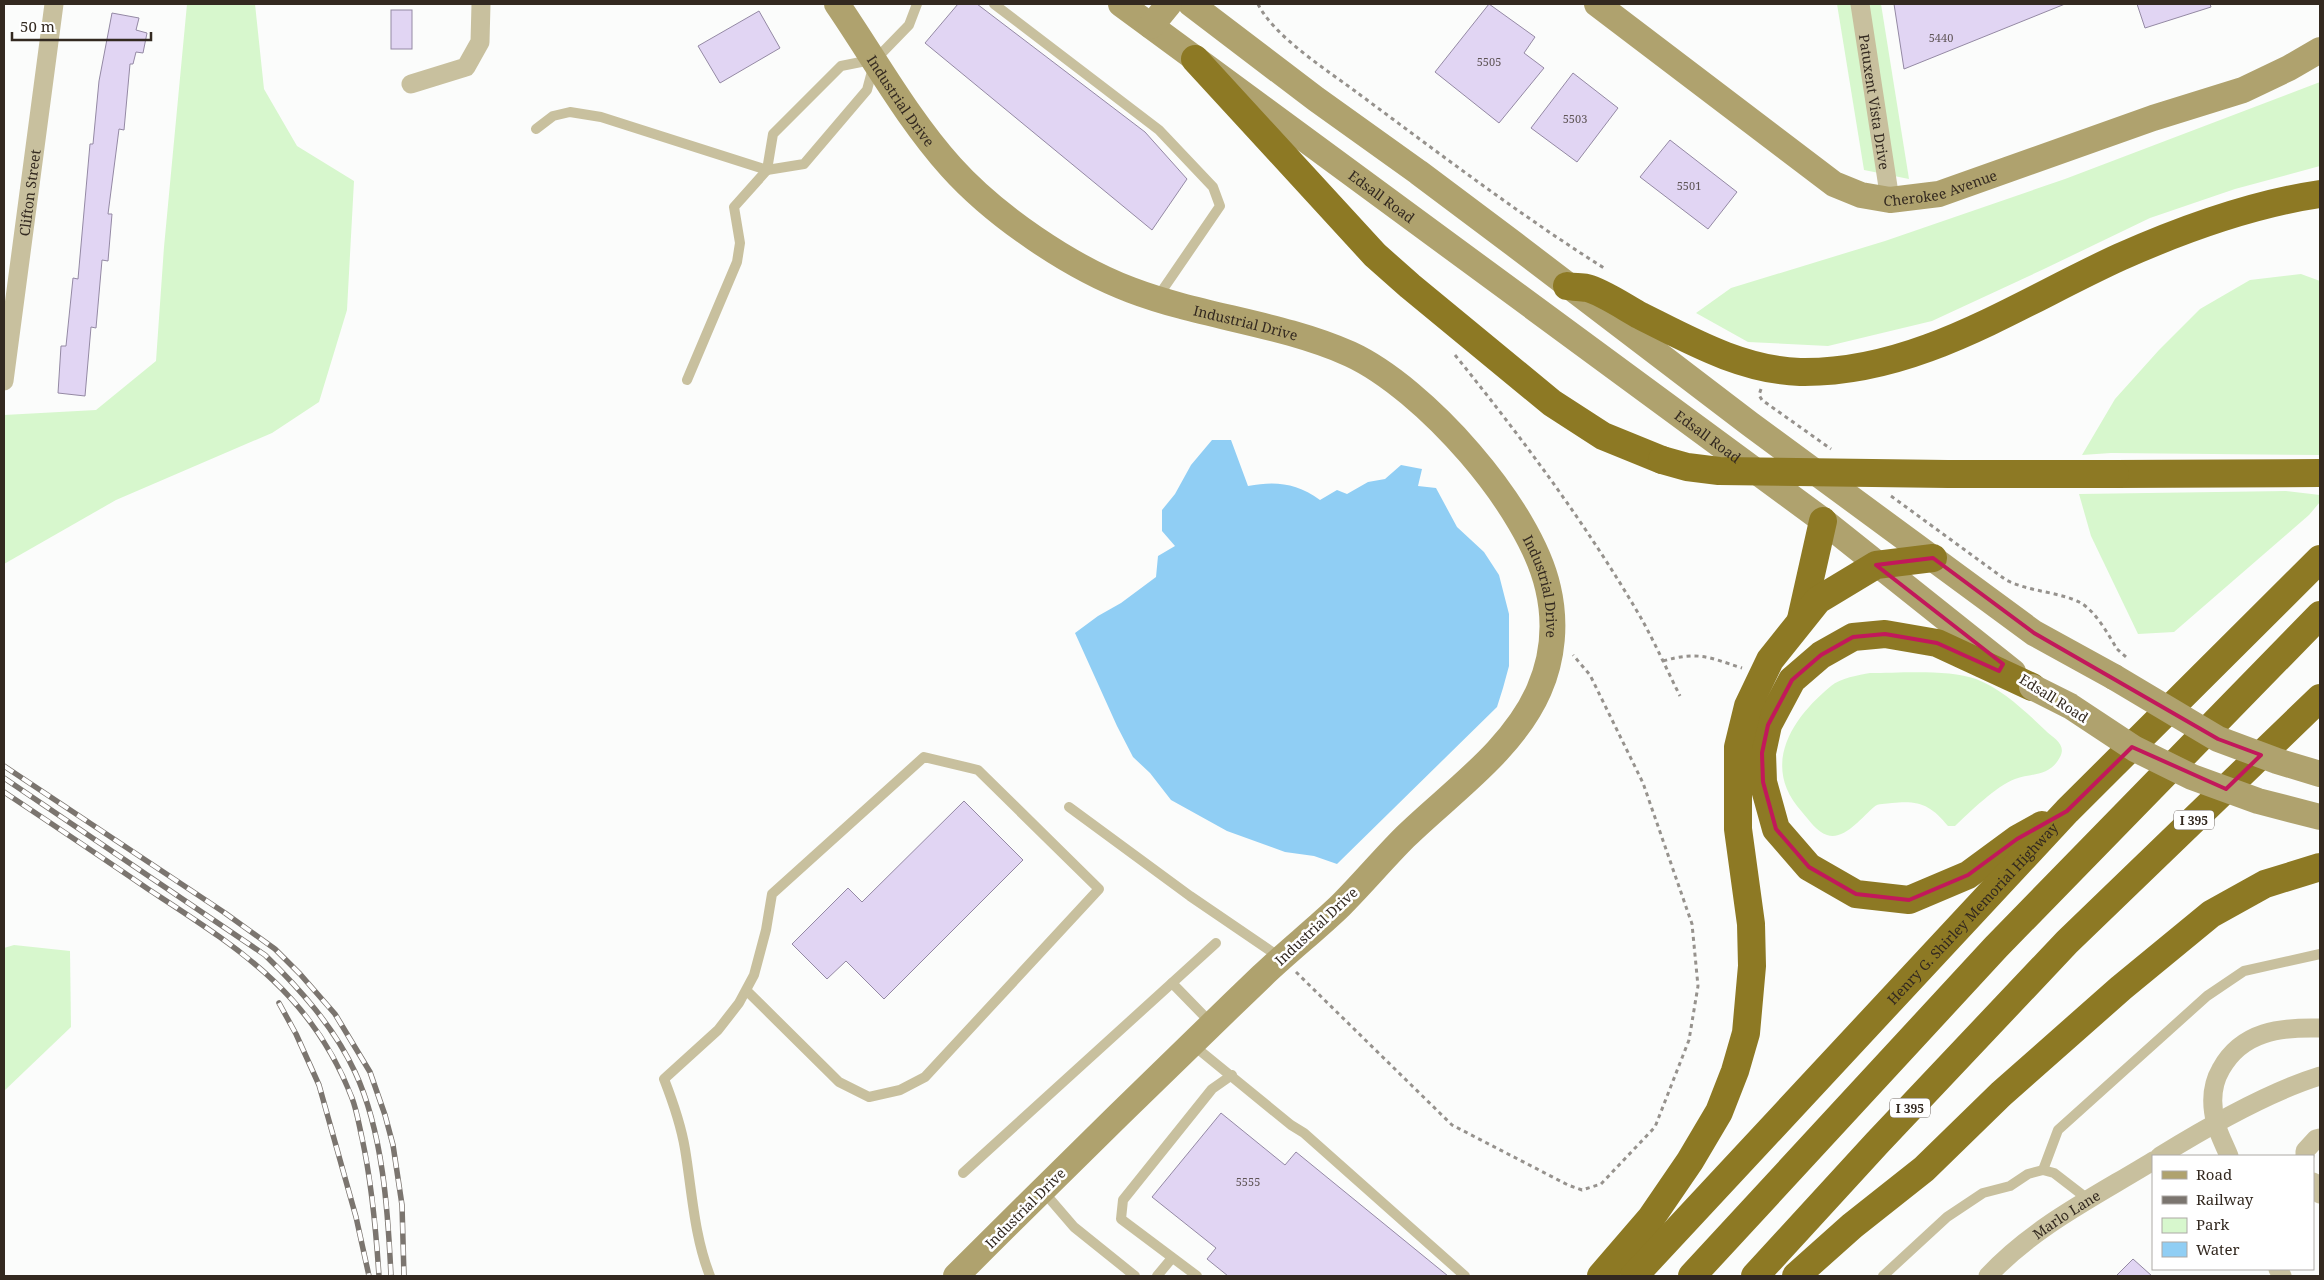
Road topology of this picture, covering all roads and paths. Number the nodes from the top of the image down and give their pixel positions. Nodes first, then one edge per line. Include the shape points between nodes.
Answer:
1 (54, 4) edge
2 (481, 4) edge
3 (917, 4) edge
4 (994, 4) edge
5 (1121, 4) edge
6 (1169, 4) edge
7 (1597, 4) edge
8 (1860, 4) edge
9 (1196, 5) edge
10 (845, 8) edge
11 (1151, 26) junction
12 (1172, 41) junction
13 (2320, 50) edge
14 (1195, 59) junction
15 (875, 60) junction
16 (410, 84) dead end
17 (536, 129) dead end
18 (767, 170) junction
19 (2320, 194) edge
20 (1890, 200) junction
21 (10, 278) edge
22 (1567, 286) junction
23 (1157, 298) junction
24 (1454, 353) dead end
25 (687, 380) dead end
26 (4, 381) edge
27 (2308, 473) edge
28 (1823, 521) junction
29 (1933, 558) junction
30 (2320, 560) edge
31 (1876, 565) junction
32 (2320, 615) edge
33 (1801, 620) junction
34 (1663, 661) junction
35 (1590, 675) dead end
36 (1762, 676) junction
37 (2032, 687) junction
38 (1680, 696) dead end
39 (2320, 698) edge
40 (2320, 774) edge
41 (1069, 807) dead end
42 (2067, 811) junction
43 (2320, 818) edge
44 (2320, 867) edge
45 (2320, 885) edge
46 (1216, 943) dead end
47 (2320, 954) edge
48 (2150, 963) junction
49 (1291, 968) junction
50 (1172, 983) junction
51 (746, 990) junction
52 (1212, 1025) junction
53 (2320, 1028) edge
54 (1192, 1044) junction
55 (1232, 1075) junction
56 (2320, 1076) edge
57 (2216, 1125) junction
58 (2320, 1138) edge
59 (2162, 1155) edge
60 (2229, 1155) edge
61 (2305, 1155) edge
62 (2152, 1162) edge
63 (2043, 1170) junction
64 (963, 1173) dead end
65 (1042, 1190) junction
66 (2089, 1200) junction
67 (1172, 1258) junction
68 (710, 1276) edge
69 (956, 1276) edge
70 (1135, 1276) edge
71 (1157, 1276) edge
72 (1197, 1276) edge
73 (1465, 1276) edge
74 (1602, 1276) edge
75 (1634, 1276) edge
76 (1692, 1276) edge
77 (1755, 1276) edge
78 (1796, 1276) edge
79 (1883, 1276) edge
80 (1988, 1276) edge

1 - 21 street, Clifton Street
2 - 16 street via 480,42 466,67
3 - 15 lane via 909,26
4 - 23 lane via 1159,130 1213,187 1220,206
5 - 11 main road, Edsall Road
6 - 11 main road
7 - 20 main road, Cherokee Avenue via 1834,184 1861,195
8 - 20 street, Patuxent Vista Drive
9 - 12 main road
9 - 22 main road
10 - 15 main road, Industrial Drive
11 - 12 main road, Edsall Road
12 - 14 main road, Edsall Road
13 - 20 main road, Cherokee Avenue via 2243,90 1939,194
14 - 27 highway, bridge via 1375,255 1410,286 1552,403 1604,436 1662,460 1719,471
14 - 28 main road, Edsall Road
15 - 18 lane via 867,90 804,164
15 - 18 lane via 841,66 773,134
15 - 23 main road, Industrial Drive via 937,150 973,189 1027,232 1086,270
17 - 18 lane via 553,116 570,112 601,117
18 - 25 lane via 734,207 740,243 737,262
19 - 22 highway via 2244,211 2179,232 1943,342 1896,360 1859,368 1798,372 1734,360 1698,345 1589,288
21 - 26 street, Clifton Street
22 - 29 main road
23 - 49 main road, Industrial Drive via 1322,344 1347,353 1391,378 1430,411 1494,485 1521,523 1548,585 1553,632 1549,661 1538,692 1516,730 1406,836 1338,908
24 - 34 path via 1536,458 1597,546 1642,619
28 - 31 main road, Edsall Road
28 - 33 highway
29 - 31 highway
29 - 40 main road, bridge via 2034,632 2218,739 2277,762
30 - 42 highway, Henry G. Shirley Memorial Highway
31 - 33 highway via 1818,600
31 - 37 main road, Edsall Road
32 - 76 highway via 2003,940
33 - 36 highway via 1770,660
34 - 36 path via 1693,654
34 - 38 path
35 - 49 path via 1643,783 1692,924 1698,986 1689,1040 1655,1127 1601,1184 1582,1190 1568,1185 1452,1125
36 - 74 highway via 1748,706 1738,747 1738,829 1751,924 1751,989 1746,1033 1719,1112 1690,1161 1651,1218
37 - 42 highway via 1937,643 1885,634 1853,637 1821,655 1792,680 1768,725 1762,753 1763,782 1776,829 1809,867 1856,894 1909,900 1968,875 2017,839
37 - 43 main road, Edsall Road, bridge via 2070,706 2135,749 2192,777 2258,801
39 - 77 highway, I 395 via 2067,942
41 - 49 lane
42 - 75 highway, Henry G. Shirley Memorial Highway
44 - 48 highway via 2264,884 2211,914
45 - 48 highway via 2276,895 2216,923
46 - 50 lane
47 - 63 lane via 2244,971 2207,996 2058,1130
48 - 78 highway via 2001,1094 1924,1169
49 - 52 main road, Industrial Drive
50 - 52 lane
50 - 64 lane
51 - 51 lane via 754,974 766,930 772,894 924,757 978,770 1099,888 925,1077 900,1090 869,1097 839,1082
51 - 68 lane via 718,1030 664,1079 685,1146 701,1254
52 - 54 main road, Industrial Drive
53 - 57 street via 2271,1031 2245,1041 2235,1049 2225,1061 2214,1087 2212,1097
54 - 55 lane
54 - 65 main road, Industrial Drive
55 - 67 lane via 1212,1089 1123,1200 1121,1220
55 - 73 lane via 1304,1133
56 - 57 street via 2264,1098
57 - 59 street
57 - 60 street
58 - 61 street via 2305,1151
62 - 66 street, Marlo Lane
63 - 66 lane via 2054,1173
63 - 79 lane via 2028,1174 2010,1186 1983,1193 1954,1212
65 - 69 main road, Industrial Drive
65 - 70 lane via 1074,1226
66 - 80 street, Marlo Lane via 2020,1244
67 - 71 lane
67 - 72 lane

